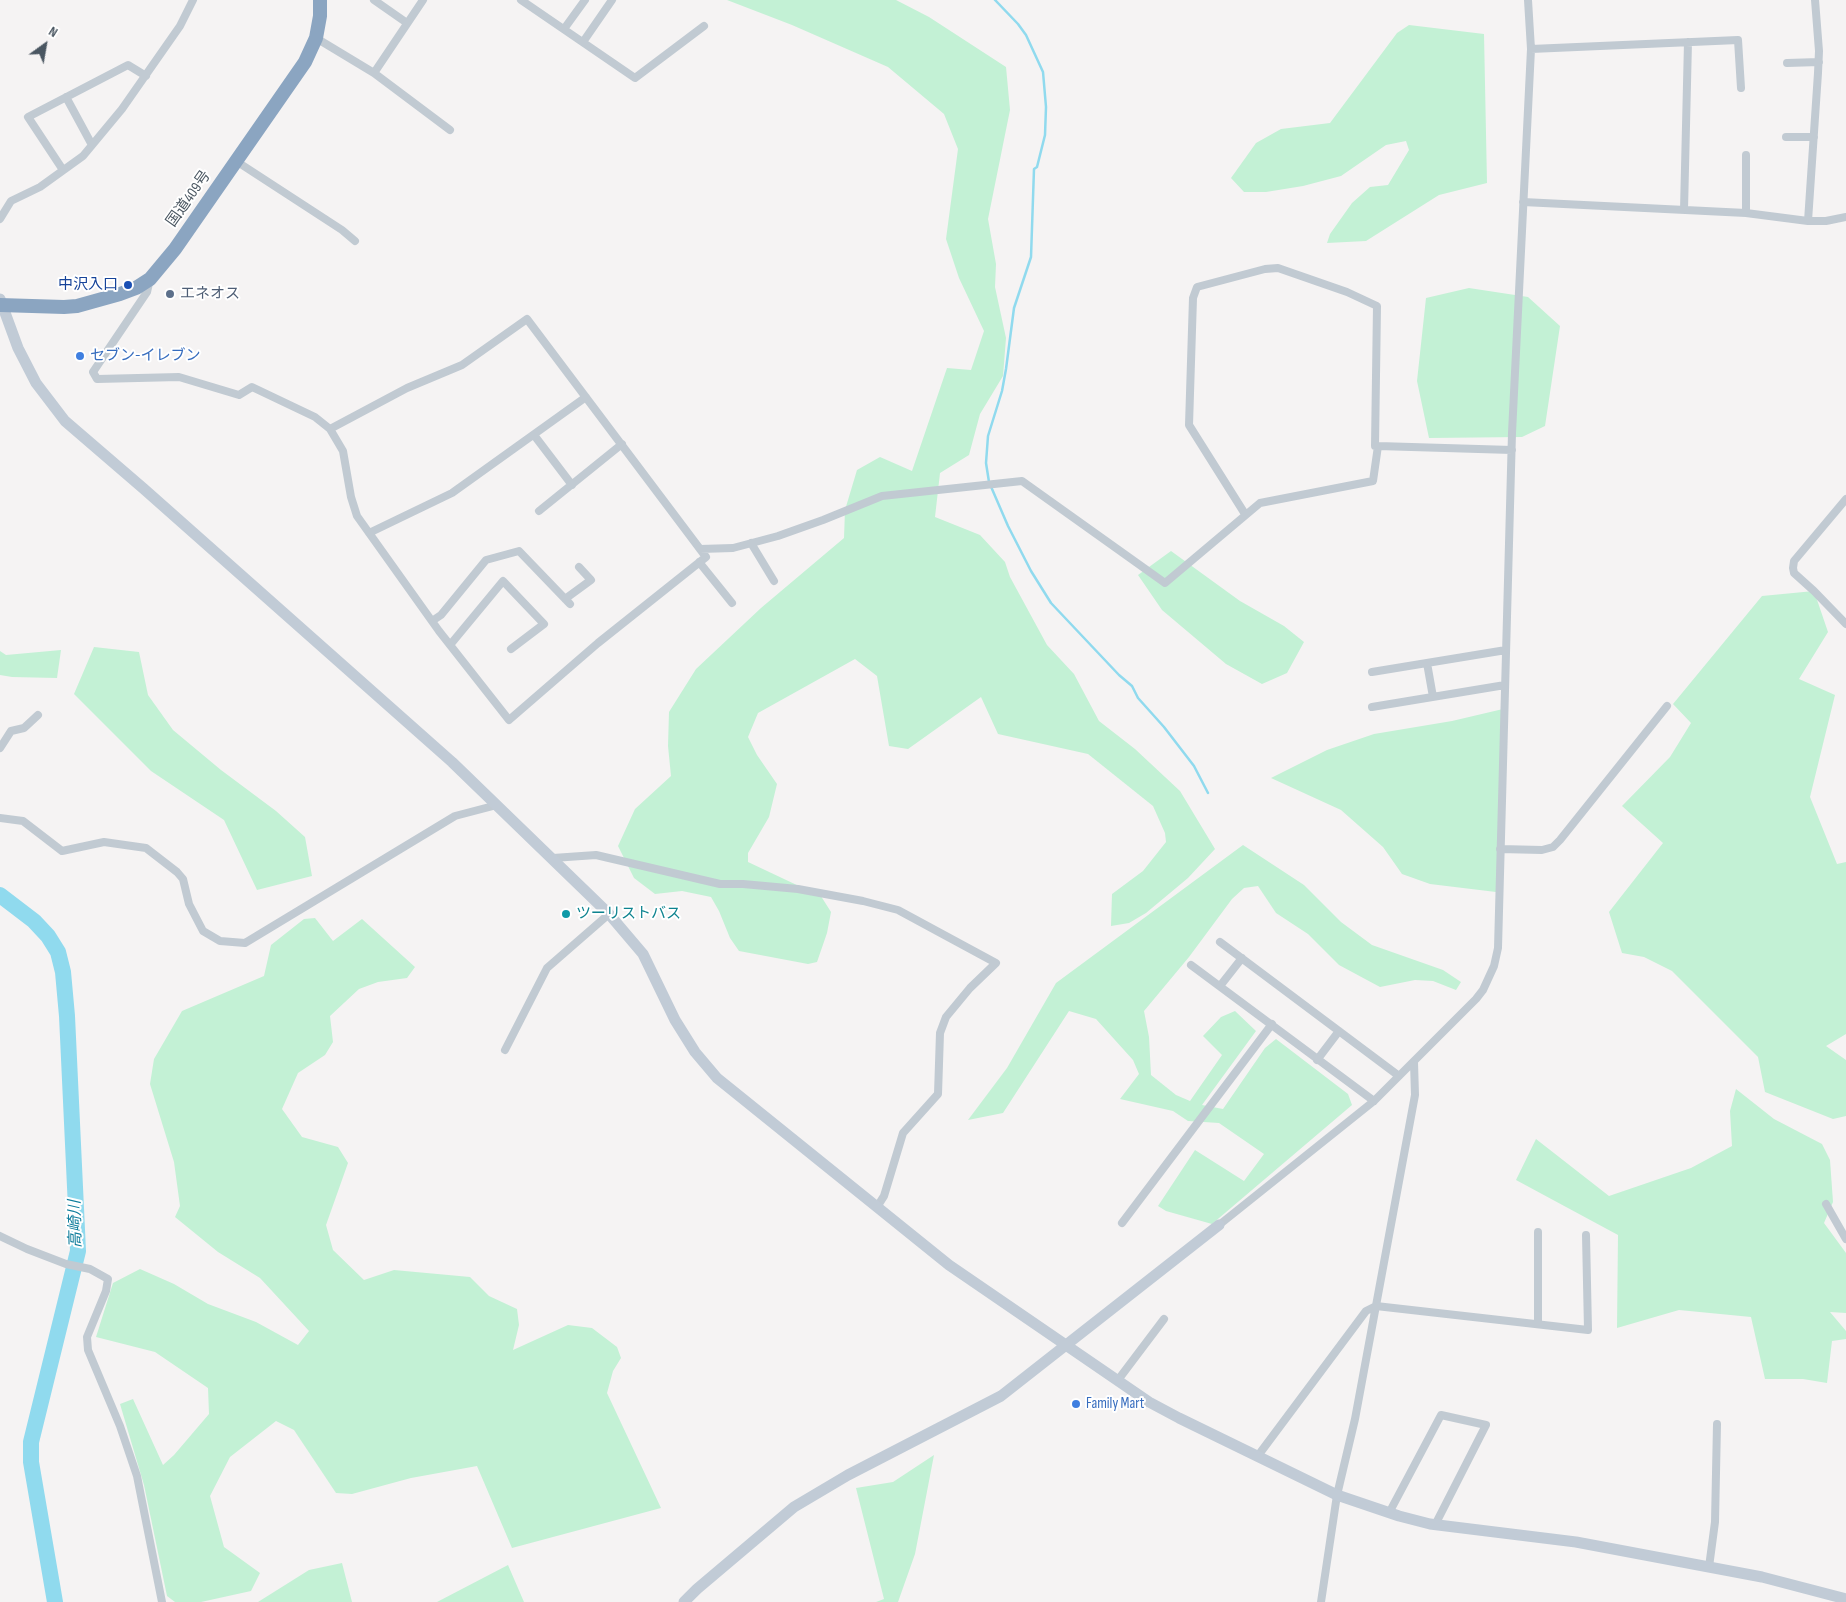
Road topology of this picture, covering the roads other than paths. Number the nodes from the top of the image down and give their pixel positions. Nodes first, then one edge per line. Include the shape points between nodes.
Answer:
1 (193, 0) edge
2 (320, 0) edge
3 (374, 0) edge
4 (423, 0) edge
5 (521, 0) edge
6 (540, 0) edge
7 (584, 0) edge
8 (612, 0) edge
9 (1528, 0) edge
10 (1815, 0) edge
11 (534, 8) junction
12 (407, 23) junction
13 (704, 26) dead end
14 (564, 28) junction
15 (316, 38) junction
16 (583, 42) junction
17 (1688, 42) junction
18 (1531, 49) junction
19 (1819, 62) junction
20 (1787, 63) dead end
21 (374, 73) junction
22 (146, 76) junction
23 (1741, 88) dead end
24 (66, 97) junction
25 (450, 130) dead end
26 (1786, 137) dead end
27 (1814, 137) junction
28 (92, 144) junction
29 (1746, 155) dead end
30 (236, 161) junction
31 (63, 170) junction
32 (1523, 202) junction
33 (1684, 210) junction
34 (1746, 213) junction
35 (1846, 217) edge
36 (0, 219) edge
37 (1808, 220) junction
38 (355, 241) dead end
39 (150, 279) junction
40 (1, 303) edge
41 (586, 397) junction
42 (330, 429) junction
43 (534, 435) junction
44 (622, 444) junction
45 (1378, 446) junction
46 (1512, 450) junction
47 (572, 485) junction
48 (1846, 499) edge
49 (539, 511) dead end
50 (1245, 514) junction
51 (369, 533) junction
52 (751, 543) junction
53 (700, 549) junction
54 (699, 562) junction
55 (579, 567) dead end
56 (774, 581) dead end
57 (732, 603) dead end
58 (432, 621) junction
59 (1846, 624) edge
60 (450, 645) junction
61 (512, 649) dead end
62 (1506, 650) junction
63 (1427, 663) junction
64 (1372, 672) dead end
65 (1505, 685) junction
66 (1433, 697) junction
67 (1372, 706) dead end
68 (1667, 706) dead end
69 (38, 715) dead end
70 (0, 748) edge
71 (497, 805) junction
72 (0, 818) edge
73 (1500, 849) junction
74 (553, 858) junction
75 (609, 914) junction
76 (1220, 942) dead end
77 (1242, 958) junction
78 (1191, 965) dead end
79 (1220, 986) junction
80 (1272, 1024) junction
81 (1339, 1031) junction
82 (505, 1050) dead end
83 (1318, 1060) junction
84 (1414, 1062) junction
85 (1399, 1076) junction
86 (1374, 1101) junction
87 (1826, 1204) dead end
88 (877, 1207) junction
89 (1122, 1223) dead end
90 (1219, 1226) joint
91 (1538, 1232) dead end
92 (1586, 1235) dead end
93 (0, 1236) edge
94 (1846, 1240) edge
95 (1376, 1306) junction
96 (1164, 1319) dead end
97 (1538, 1323) junction
98 (1066, 1345) junction
99 (1118, 1380) junction
100 (1717, 1424) dead end
101 (1257, 1457) junction
102 (1337, 1496) junction
103 (1389, 1513) junction
104 (1435, 1525) junction
105 (1710, 1567) junction
106 (1846, 1599) edge
107 (162, 1602) edge
108 (684, 1602) edge
109 (1320, 1602) edge

1 - 22 street via 180,26
2 - 15 highway, 国道409号
3 - 12 street
4 - 12 street
5 - 11 street
6 - 11 street
7 - 14 street
8 - 16 street
9 - 18 street
10 - 19 street
11 - 14 street
12 - 21 street
13 - 16 street via 635,78
14 - 16 street
15 - 21 street
15 - 30 highway, 国道409号 via 305,62
17 - 18 street
17 - 23 street via 1738,40
17 - 33 street
18 - 32 street
19 - 20 street
19 - 27 street
21 - 25 street
22 - 24 street via 128,65
22 - 28 street
24 - 28 street
24 - 31 street via 28,117
26 - 27 street
27 - 37 street
28 - 31 street via 83,156
29 - 34 street
30 - 38 street
30 - 39 highway, 国道409号
31 - 36 street via 40,187 11,201
32 - 33 street
32 - 46 street
33 - 34 street
34 - 37 street
35 - 37 street
39 - 40 highway, 国道409号 via 120,294 77,306
39 - 42 street via 147,292 94,372 97,379 179,377 239,395 252,387 316,417
40 - 71 street via 36,383 64,421
41 - 42 street via 527,319 462,365 407,388
41 - 43 street
41 - 44 street
42 - 51 street via 343,451 357,516
43 - 47 street
43 - 51 street via 452,493
44 - 47 street
44 - 53 street
45 - 46 street
45 - 50 street via 1373,481 1260,503
45 - 50 street via 1375,446 1377,306 1278,268 1265,268 1197,287 1193,298 1189,425
46 - 62 street
47 - 49 street
48 - 59 street via 1794,561 1793,568 1794,573
50 - 52 street via 1165,583 1022,480 882,496 823,520
51 - 58 street
52 - 53 street via 733,548
52 - 56 street
53 - 54 street via 706,557
54 - 57 street
54 - 60 street via 509,720
55 - 58 street via 591,580 567,601 519,551 486,560 441,615
58 - 60 street
60 - 61 street via 503,581 544,624
62 - 63 street
62 - 65 street
63 - 64 street
63 - 66 street
65 - 66 street
65 - 73 street
66 - 67 street
68 - 73 street via 1553,847 1542,850
69 - 70 street via 24,728 11,731
71 - 72 street via 455,816 245,942 220,941 203,931 189,904 183,879 146,848 104,842 62,851 23,821
71 - 74 street
73 - 84 street via 1498,948 1492,972 1476,999
74 - 75 street
74 - 88 street via 596,855 720,884 798,890 863,901 898,910 996,963 946,1017 940,1034 938,1094 903,1134 884,1196
75 - 82 street via 547,968
75 - 88 street via 643,954 675,1020 695,1052 717,1078
76 - 77 street
77 - 79 street
77 - 81 street
78 - 79 street
79 - 80 street
80 - 83 street
80 - 89 street
81 - 83 street
81 - 85 street
83 - 86 street
84 - 85 street
84 - 95 street via 1415,1095
85 - 86 street
86 - 90 street
87 - 94 street
88 - 98 street via 949,1265
90 - 98 street
91 - 97 street
92 - 97 street via 1588,1330
93 - 107 street via 66,1264 90,1269 108,1279 87,1336 88,1350 137,1476
95 - 97 street
95 - 101 street via 1366,1311
95 - 102 street
96 - 99 street
98 - 99 street
98 - 108 street via 1001,1396 848,1475 794,1507
99 - 101 street via 1149,1402
100 - 105 street via 1715,1522
101 - 102 street
102 - 103 street
102 - 109 street
103 - 104 street
103 - 104 street via 1441,1415 1486,1424
104 - 105 street via 1576,1542
105 - 106 street

